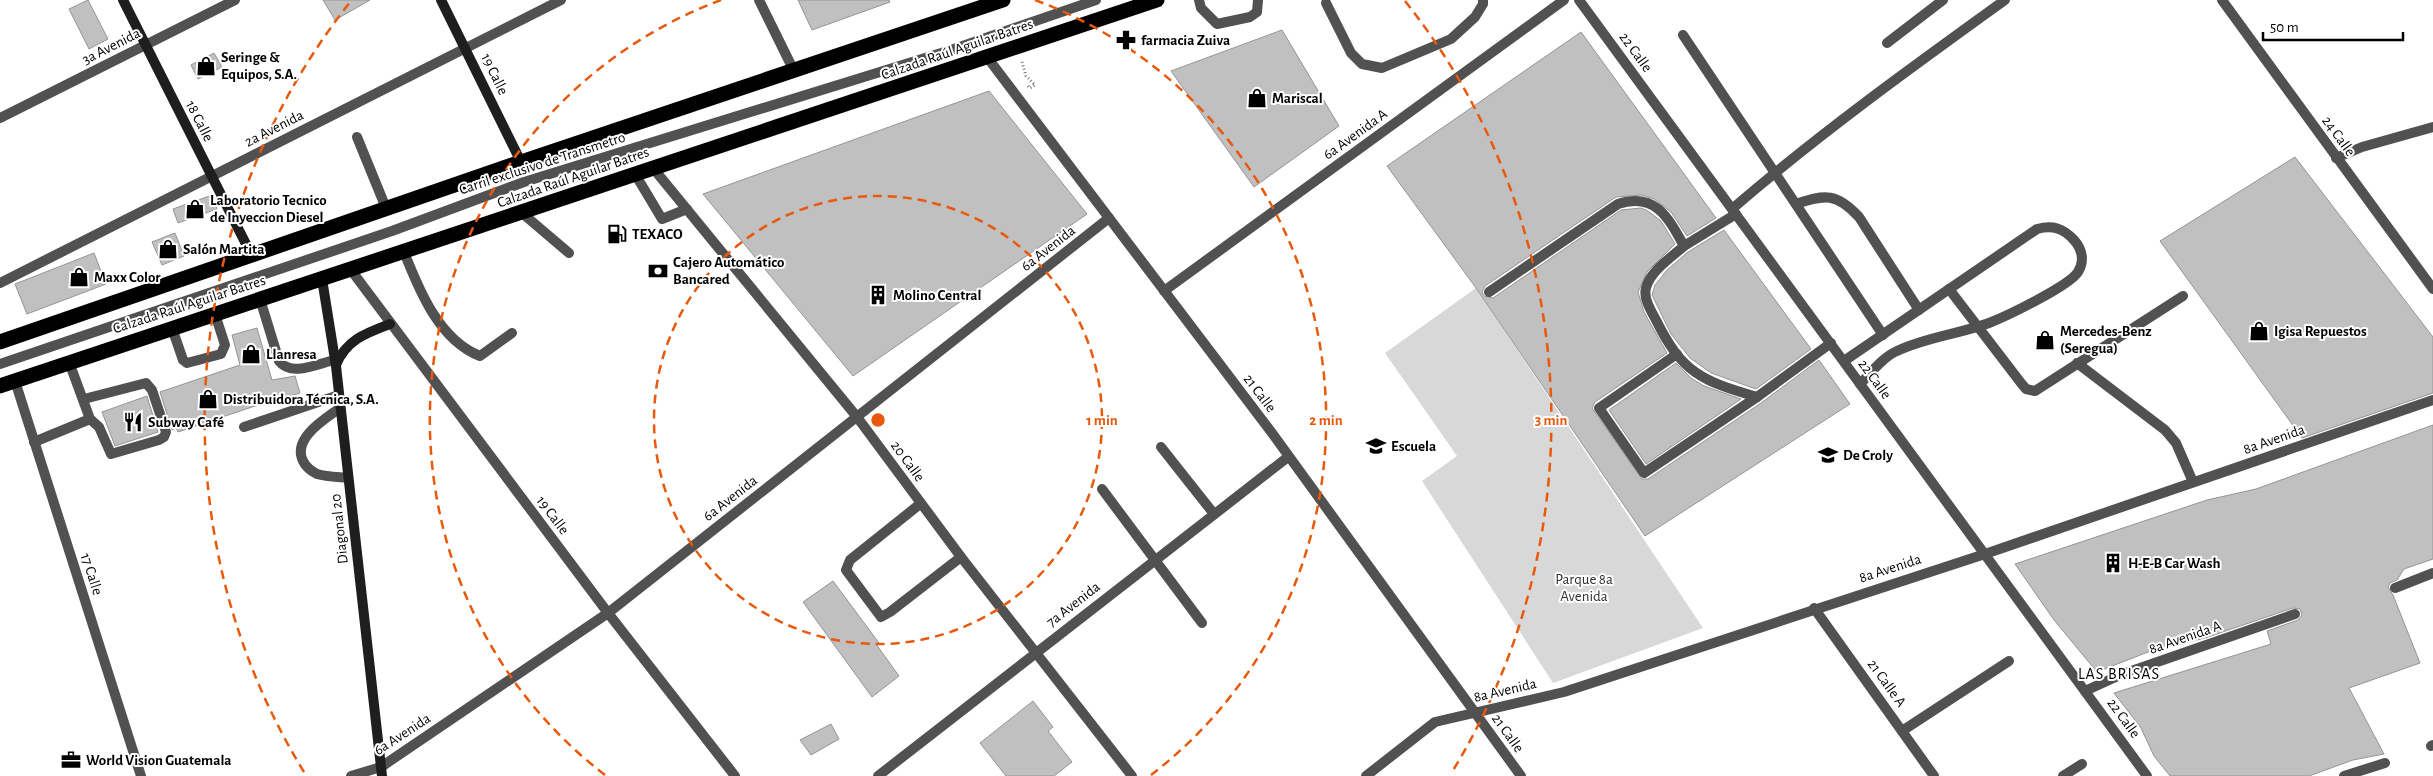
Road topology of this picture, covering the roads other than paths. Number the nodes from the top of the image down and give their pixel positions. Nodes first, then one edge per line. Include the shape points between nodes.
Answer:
1 (122, 0) edge
2 (235, 0) edge
3 (441, 0) edge
4 (561, 0) edge
5 (759, 0) edge
6 (1004, 0) edge
7 (1096, 0) edge
8 (1157, 0) edge
9 (1199, 0) edge
10 (1258, 0) edge
11 (1483, 0) edge
12 (1564, 0) edge
13 (1580, 0) edge
14 (1943, 0) edge
15 (2005, 0) edge
16 (2222, 0) edge
17 (1328, 1) edge
18 (1683, 35) dead end
19 (1887, 43) dead end
20 (145, 45) junction
21 (465, 48) junction
22 (987, 58) junction
23 (794, 71) junction
24 (0, 118) edge
25 (2433, 127) edge
26 (357, 137) dead end
27 (2336, 158) junction
28 (521, 162) junction
29 (653, 168) junction
30 (1774, 172) junction
31 (635, 174) junction
32 (211, 176) junction
33 (1796, 204) junction
34 (386, 208) junction
35 (687, 209) junction
36 (1734, 211) junction
37 (522, 213) junction
38 (1109, 218) junction
39 (1684, 246) junction
40 (404, 252) junction
41 (251, 254) junction
42 (569, 254) dead end
43 (351, 270) junction
44 (322, 279) junction
45 (0, 283) edge
46 (1950, 289) junction
47 (2433, 289) edge
48 (1164, 291) junction
49 (1490, 292) dead end
50 (2182, 296) dead end
51 (260, 299) junction
52 (1919, 310) junction
53 (215, 314) junction
54 (390, 324) junction
55 (1978, 326) junction
56 (172, 328) junction
57 (512, 333) dead end
58 (1883, 334) junction
59 (0, 342) edge
60 (1831, 343) junction
61 (1677, 354) junction
62 (1844, 361) junction
63 (69, 362) junction
64 (335, 363) junction
65 (2077, 363) junction
66 (0, 364) edge
67 (14, 381) junction
68 (1860, 384) junction
69 (0, 386) edge
70 (339, 395) junction
71 (1757, 397) junction
72 (84, 399) junction
73 (2433, 400) edge
74 (340, 408) junction
75 (857, 417) junction
76 (90, 419) junction
77 (244, 427) dead end
78 (34, 442) junction
79 (1161, 447) dead end
80 (1288, 457) junction
81 (348, 478) junction
82 (2193, 482) junction
83 (1102, 489) dead end
84 (920, 504) junction
85 (1214, 514) junction
86 (1985, 554) junction
87 (961, 557) junction
88 (1155, 560) junction
89 (2433, 573) edge
90 (2395, 588) dead end
91 (1814, 608) junction
92 (608, 613) junction
93 (2295, 614) dead end
94 (1202, 623) dead end
95 (1036, 652) junction
96 (2009, 661) dead end
97 (2085, 691) junction
98 (1475, 713) junction
99 (1902, 731) junction
100 (2385, 763) dead end
101 (2082, 764) dead end
102 (381, 772) edge
103 (141, 776) edge
104 (351, 776) edge
105 (735, 776) edge
106 (878, 776) edge
107 (1132, 776) edge
108 (1366, 776) edge
109 (1521, 776) edge
110 (1934, 776) edge
111 (2063, 776) edge
112 (2147, 776) edge
113 (2344, 776) edge

1 - 20 street, 18 Calle
2 - 20 street, 3a Avenida
3 - 21 street, 19 Calle
4 - 21 street, 2a Avenida
5 - 23 street
6 - 23 highway, Calzada Raúl Aguilar Batres
7 - 66 street, Carril exclusivo de Transmetro via 951,50 524,182 392,231
8 - 22 highway, Calzada Raúl Aguilar Batres
9 - 10 street via 1201,8 1218,24 1250,17 1257,12
11 - 17 street via 1475,17 1451,39 1382,68 1362,64 1351,53
12 - 48 street, 6a Avenida A
13 - 36 street, 22 Calle
14 - 19 street
15 - 30 street
16 - 27 street, 24 Calle
18 - 30 street
20 - 24 street, 3a Avenida
20 - 32 street, 18 Calle
21 - 28 street, 19 Calle
21 - 32 street, 2a Avenida
22 - 29 highway, Calzada Raúl Aguilar Batres
22 - 38 street, 21 Calle
23 - 28 highway, Calzada Raúl Aguilar Batres
25 - 27 street via 2362,147
26 - 34 street
27 - 47 street, 24 Calle
28 - 34 highway, Calzada Raúl Aguilar Batres
29 - 31 highway, Calzada Raúl Aguilar Batres
29 - 35 street, 20 Calle
30 - 33 street
30 - 36 street
31 - 35 street via 662,218
31 - 37 highway, Calzada Raúl Aguilar Batres
32 - 41 street, 18 Calle
32 - 45 street, 2a Avenida
33 - 52 street via 1819,197 1830,197 1847,204 1859,217
33 - 58 street
34 - 41 highway, Calzada Raúl Aguilar Batres
35 - 75 street, 20 Calle
36 - 39 street
36 - 60 street, 22 Calle
37 - 40 highway, Calzada Raúl Aguilar Batres
37 - 42 street
38 - 48 street, 21 Calle
38 - 75 street, 6a Avenida
39 - 49 street via 1658,207 1632,199 1618,204
39 - 61 street via 1655,272 1646,288 1651,309 1667,343
40 - 43 highway, Calzada Raúl Aguilar Batres
40 - 57 street via 436,321 468,350 480,356
41 - 59 highway, Calzada Raúl Aguilar Batres
43 - 44 highway, Calzada Raúl Aguilar Batres
43 - 54 street, 19 Calle
44 - 51 highway, Calzada Raúl Aguilar Batres
44 - 64 street, Diagonal 20
46 - 52 street
46 - 55 street
46 - 55 street via 2037,229 2048,226 2060,228 2078,245 2082,266 2077,274 2063,285 1990,323
48 - 80 street, 21 Calle
50 - 65 street
51 - 53 highway, Calzada Raúl Aguilar Batres
51 - 64 street via 279,361 285,368 292,370
52 - 58 street
53 - 56 highway, Calzada Raúl Aguilar Batres
53 - 56 street via 225,345 221,354 187,363
54 - 64 street via 360,336 349,344
54 - 92 street, 19 Calle
55 - 65 street via 2030,391 2040,390
55 - 68 street via 1897,351
56 - 63 highway, Calzada Raúl Aguilar Batres
58 - 62 street
60 - 62 street, 22 Calle
60 - 71 street
61 - 71 street via 1687,368 1702,378
61 - 71 street via 1599,408 1644,473
62 - 68 street, 22 Calle
63 - 67 highway, Calzada Raúl Aguilar Batres
63 - 72 street
64 - 70 street, Diagonal 20
65 - 82 street via 2165,430 2176,444
67 - 69 highway, Calzada Raúl Aguilar Batres
67 - 78 street, 17 Calle
68 - 86 street, 22 Calle
70 - 74 street, Diagonal 20
70 - 77 street
72 - 76 street
72 - 76 street via 146,384 152,390 166,432 160,440 111,454 99,427
73 - 82 street, 8a Avenida
74 - 81 street, Diagonal 20
74 - 81 street via 307,435 302,458 307,467 318,474
75 - 84 street, 20 Calle
75 - 92 street, 6a Avenida
76 - 78 street
78 - 103 street, 17 Calle
79 - 85 street
80 - 85 street, 7a Avenida
80 - 98 street, 21 Calle
81 - 102 street, Diagonal 20
82 - 86 street, 8a Avenida
83 - 88 street
84 - 87 street, 20 Calle
84 - 87 street via 850,560 846,570 881,616
85 - 88 street, 7a Avenida
86 - 91 street, 8a Avenida
86 - 97 street, 22 Calle
87 - 95 street, 20 Calle
88 - 94 street
88 - 95 street, 7a Avenida
89 - 90 street
91 - 98 street, 8a Avenida via 1564,692
91 - 99 street, 21 Calle A
92 - 102 street, 6a Avenida
92 - 105 street, 19 Calle
93 - 97 street, 8a Avenida A via 2120,675
95 - 106 street, 7a Avenida
95 - 107 street, 20 Calle
96 - 99 street
97 - 112 street, 22 Calle
98 - 108 street, 8a Avenida via 1435,722
98 - 109 street, 21 Calle
99 - 110 street, 21 Calle A
100 - 113 street
101 - 111 street
102 - 104 street, 6a Avenida

